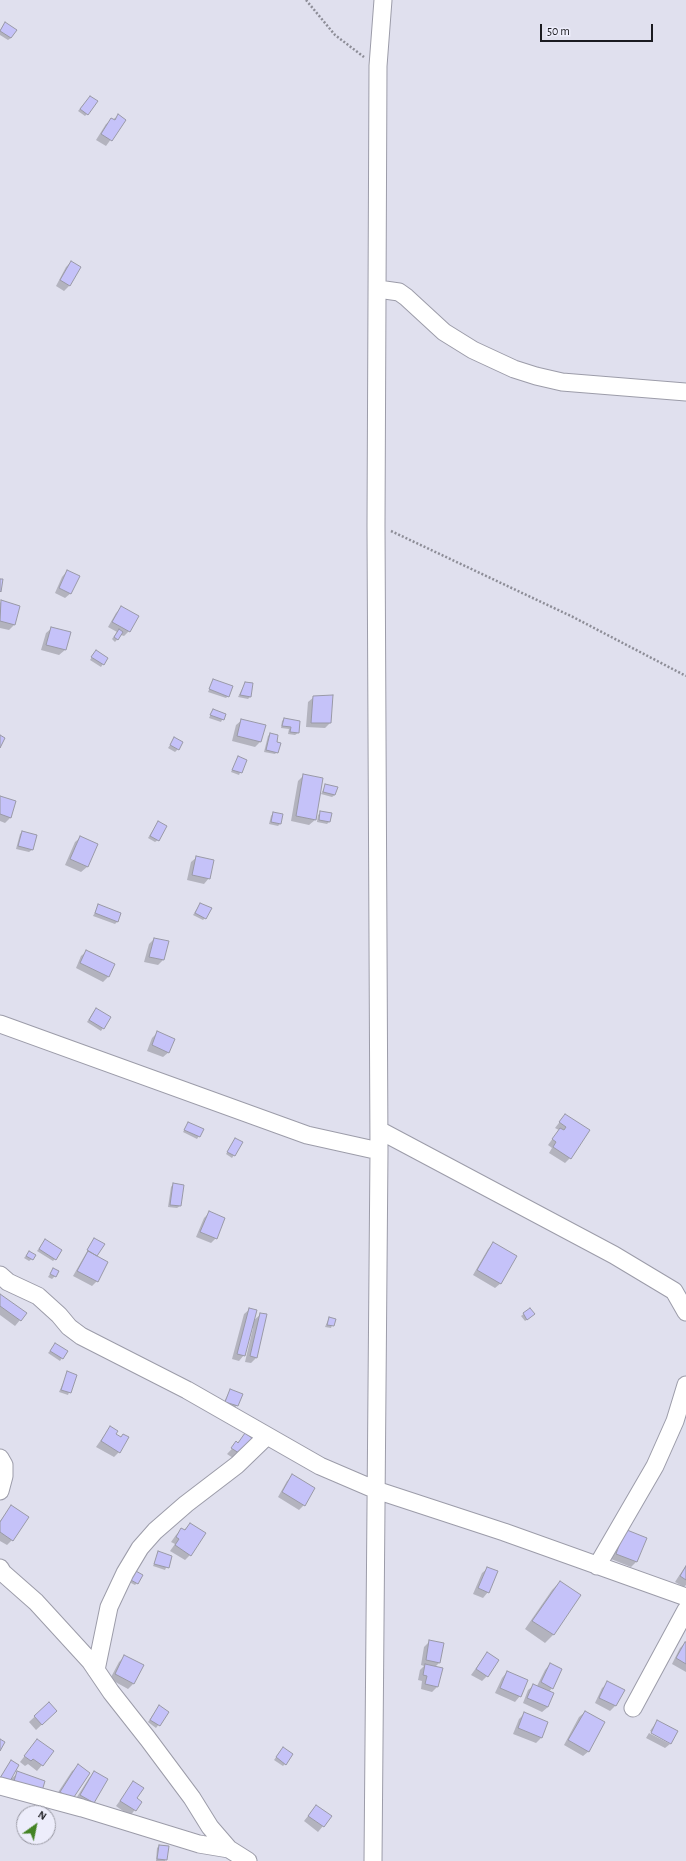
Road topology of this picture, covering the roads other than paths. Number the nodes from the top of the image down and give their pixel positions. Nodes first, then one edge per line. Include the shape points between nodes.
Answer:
1 (383, 0) edge
2 (378, 288) junction
3 (686, 392) edge
4 (0, 1024) edge
5 (379, 1130) junction
6 (379, 1151) junction
7 (0, 1275) edge
8 (686, 1312) edge
9 (686, 1385) edge
10 (267, 1436) junction
11 (0, 1458) edge
12 (376, 1490) junction
13 (0, 1491) edge
14 (597, 1566) junction
15 (0, 1568) edge
16 (686, 1597) edge
17 (686, 1610) edge
18 (96, 1670) junction
19 (633, 1708) dead end
20 (0, 1786) edge
21 (229, 1849) junction
22 (248, 1861) edge
23 (373, 1861) edge

1 - 2 street via 378,66
2 - 3 street via 399,292 444,332 479,354 514,369 562,382
2 - 5 street via 376,525
4 - 6 street via 307,1135
5 - 6 street
5 - 8 street via 614,1255 674,1291
6 - 12 street
7 - 10 street via 8,1282 38,1296 81,1336 187,1390
9 - 14 street via 675,1421 655,1466
10 - 12 street via 320,1466
10 - 18 street via 237,1466 155,1531 140,1548 125,1572 109,1607
11 - 13 street via 4,1465 4,1476
12 - 14 street
12 - 23 street
14 - 16 street
15 - 18 street via 36,1602
17 - 19 street
18 - 21 street via 192,1798 210,1827
20 - 21 street via 82,1808 193,1843
21 - 22 street

